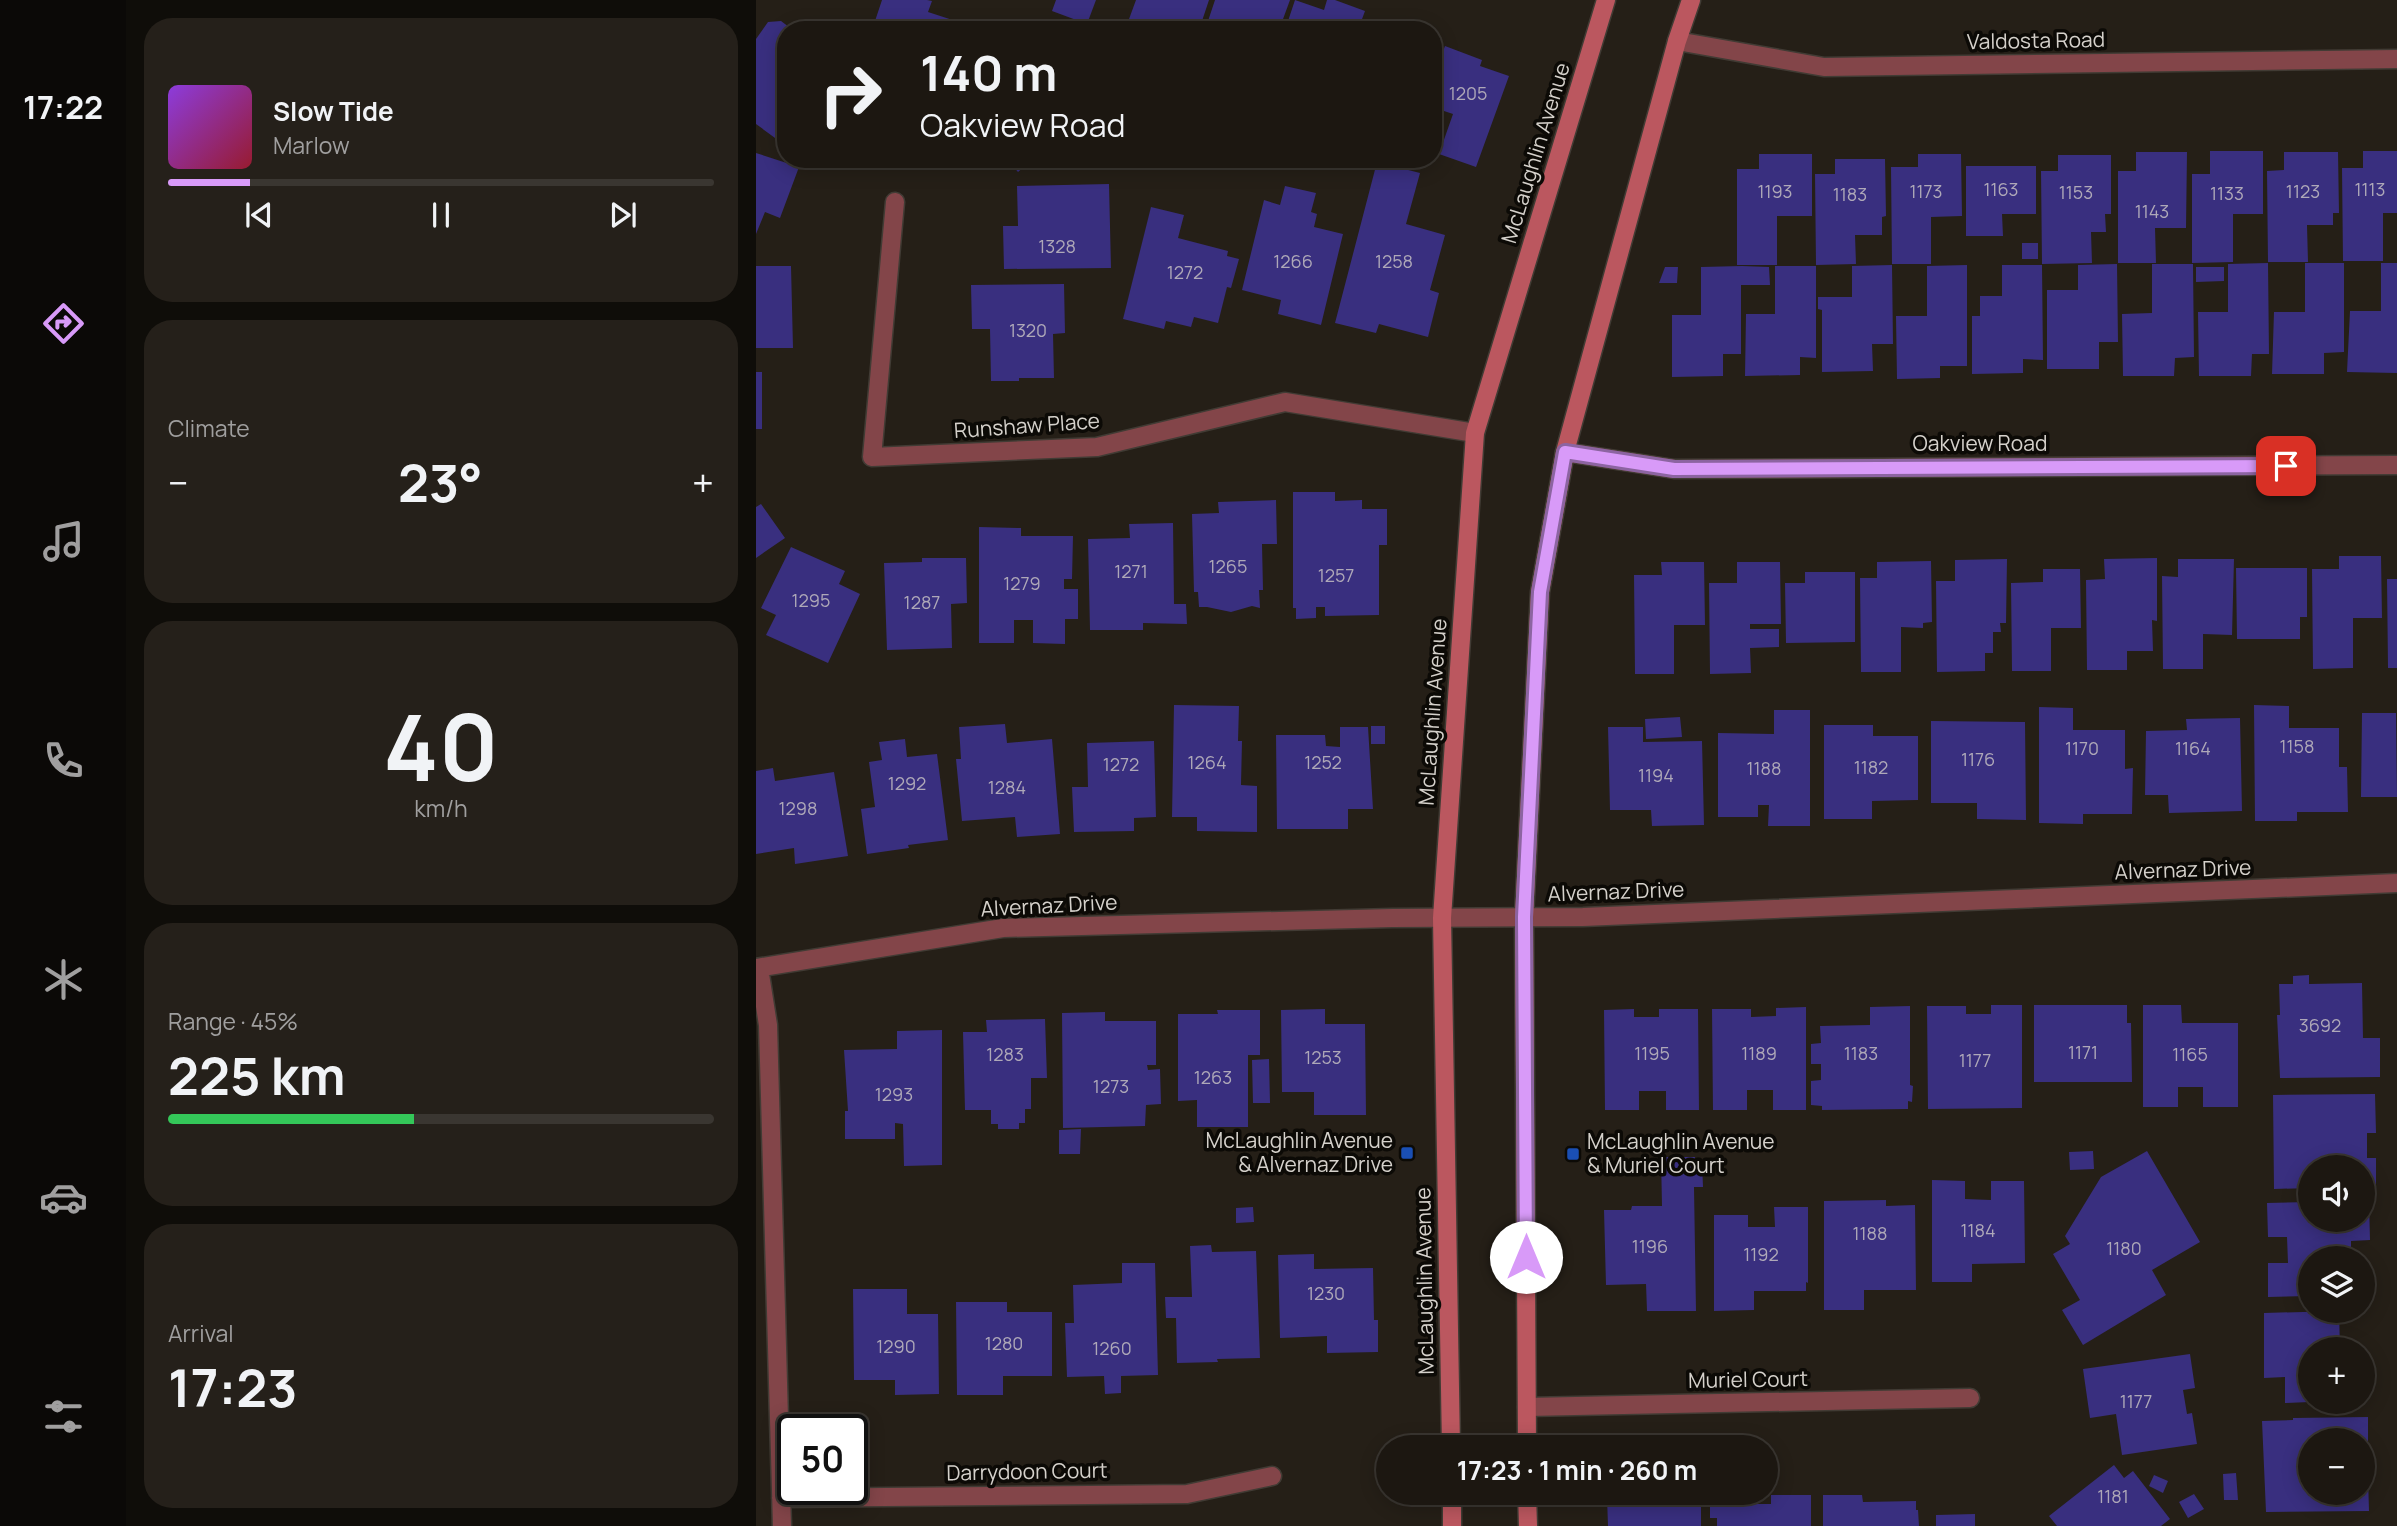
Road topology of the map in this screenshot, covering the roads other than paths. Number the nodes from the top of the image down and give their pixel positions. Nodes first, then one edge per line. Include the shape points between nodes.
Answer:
1 (1606, 0) edge
2 (1691, 0) edge
3 (1677, 41) junction
4 (2397, 59) edge
5 (895, 202) dead end
6 (1475, 433) junction
7 (1565, 452) junction
8 (2397, 465) edge
9 (2397, 883) edge
10 (1524, 917) junction
11 (1442, 918) junction
12 (758, 968) edge
13 (1970, 1398) dead end
14 (1527, 1407) junction
15 (779, 1414) edge
16 (1451, 1435) edge
17 (1527, 1435) edge
18 (1272, 1476) dead end
19 (868, 1497) edge
20 (781, 1505) edge
21 (1452, 1505) edge
22 (1527, 1505) edge
23 (782, 1526) edge
24 (1452, 1526) edge
25 (1528, 1526) edge

1 - 6 main road, McLaughlin Avenue
2 - 3 main road
3 - 4 street, Valdosta Road via 1824,67
3 - 7 main road
5 - 6 street, Runshaw Place via 872,457 1097,447 1285,402
6 - 11 main road, McLaughlin Avenue
7 - 8 street, Oakview Road via 1674,469
7 - 10 main road via 1540,592
9 - 10 street, Alvernaz Drive
10 - 11 street, Alvernaz Drive
10 - 14 main road
11 - 12 street, Alvernaz Drive via 1003,928
11 - 16 main road, McLaughlin Avenue
12 - 15 street via 768,1025
13 - 14 street, Muriel Court
14 - 17 main road
18 - 19 street, Darrydoon Court via 1187,1494
20 - 23 street
21 - 24 main road
22 - 25 main road

